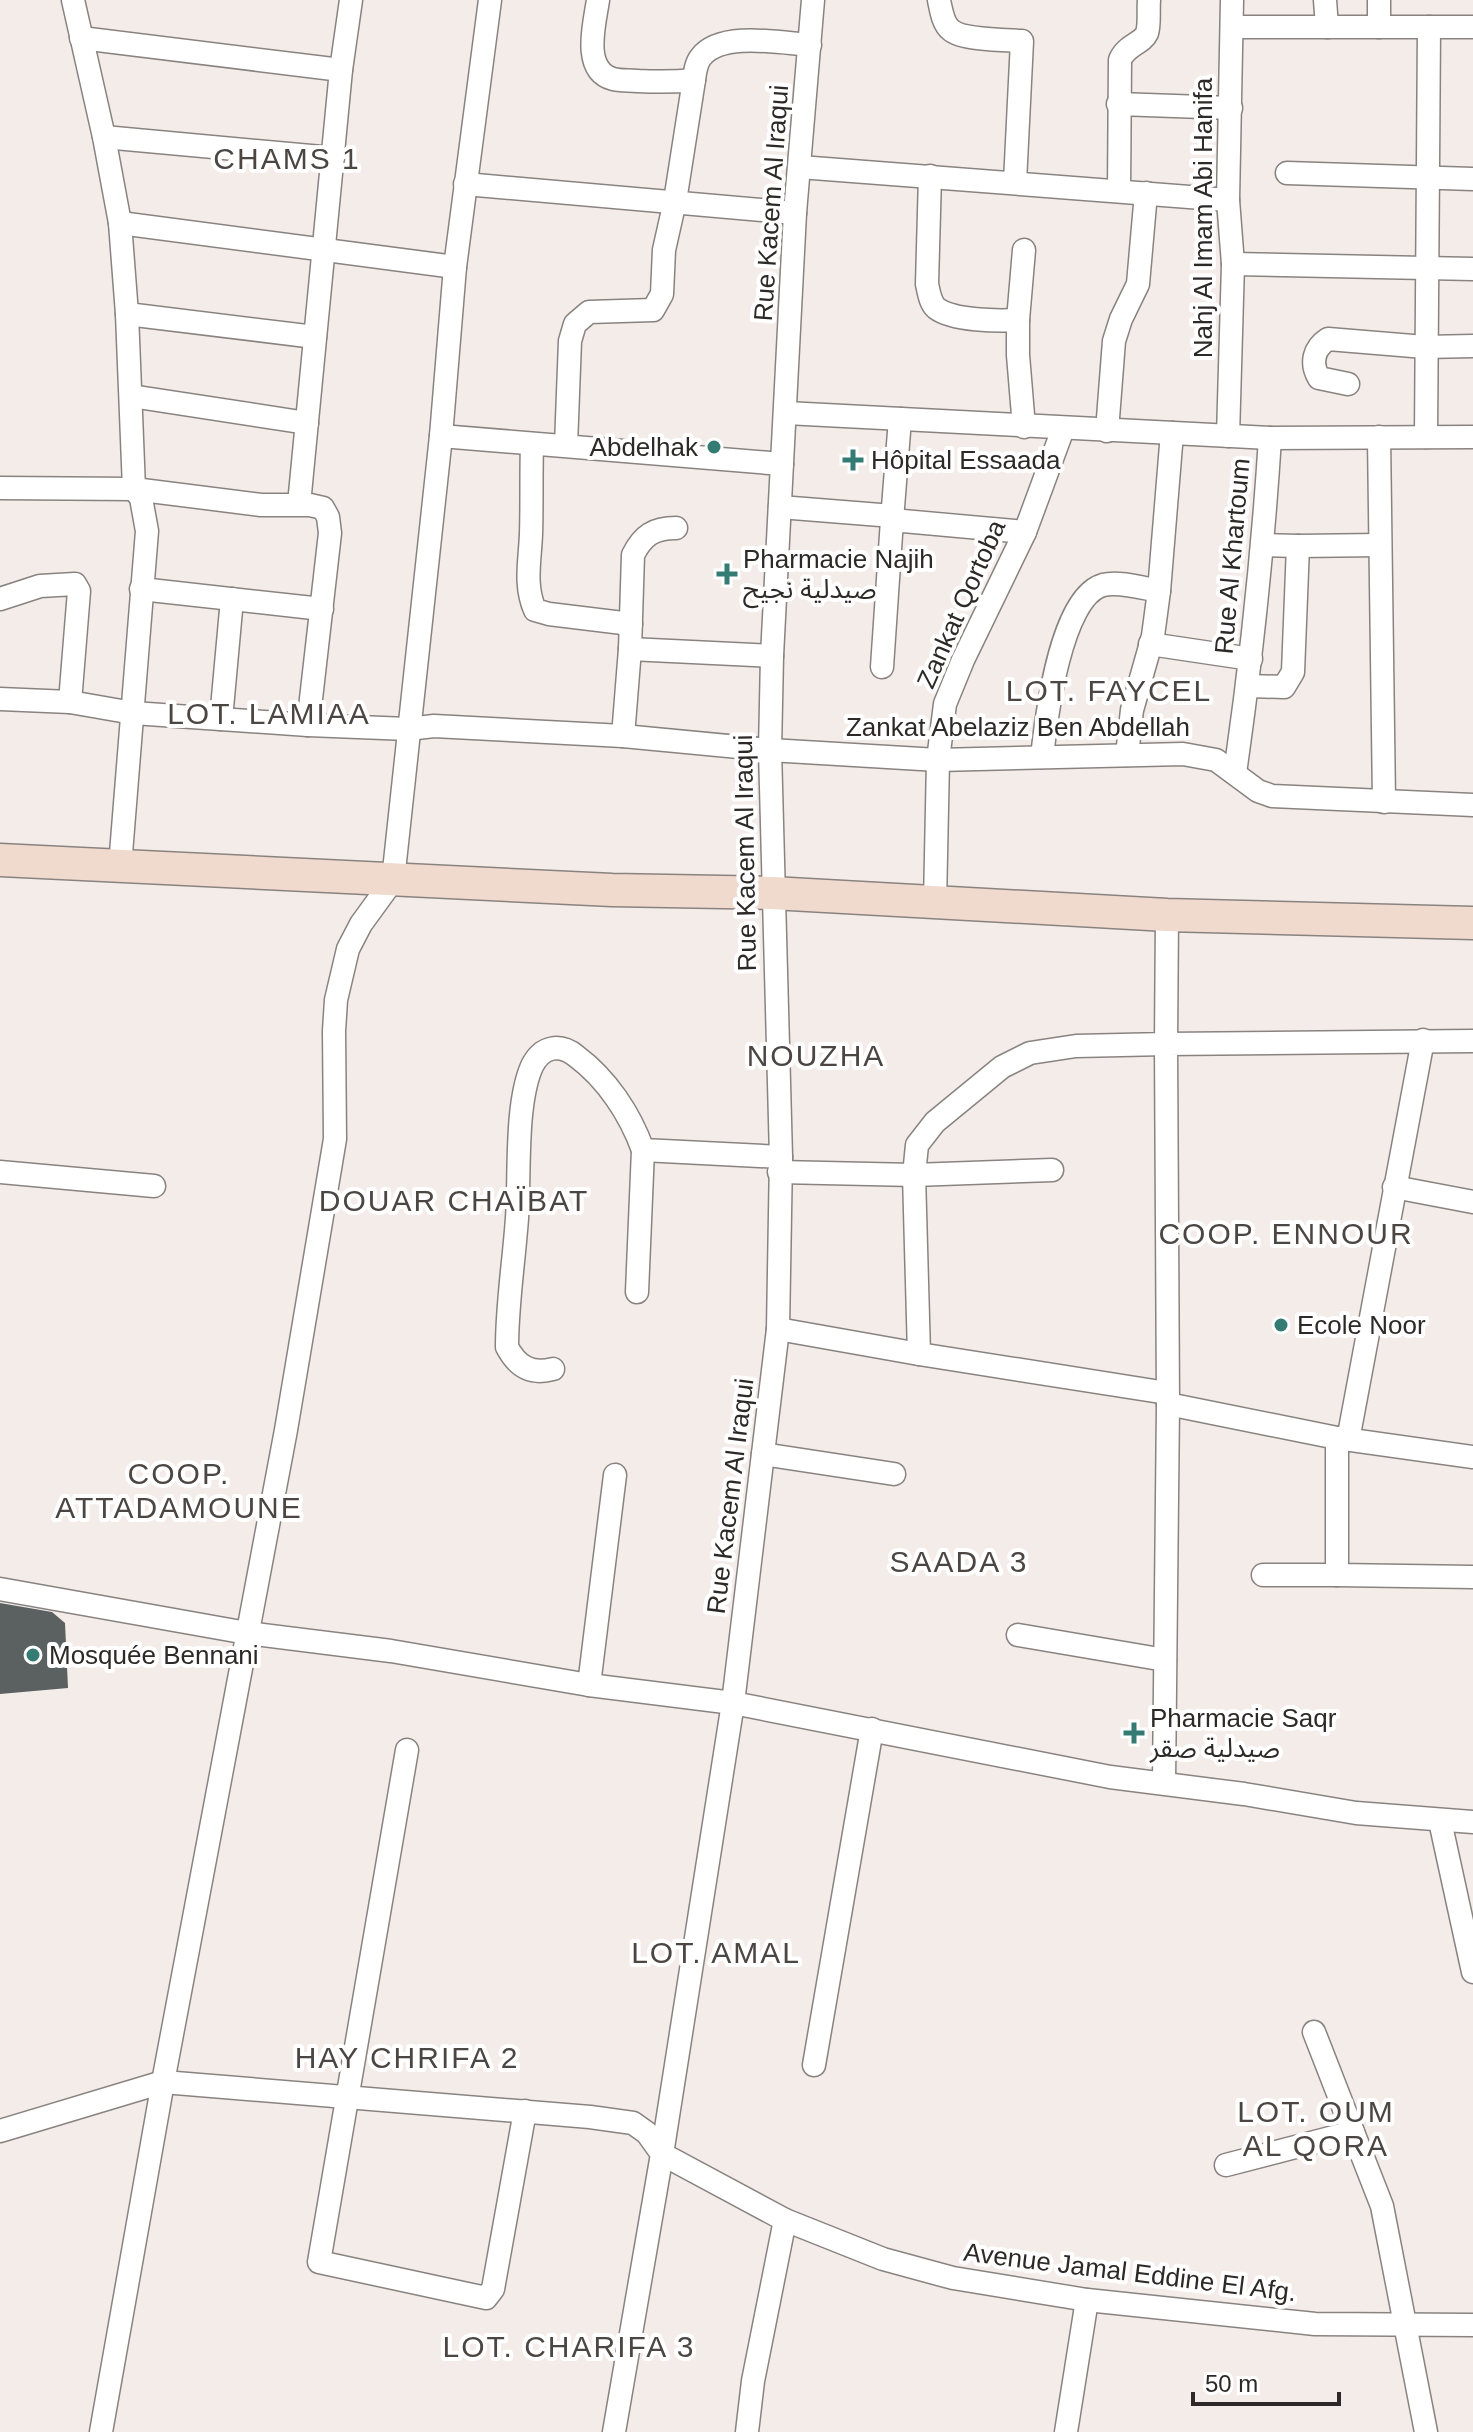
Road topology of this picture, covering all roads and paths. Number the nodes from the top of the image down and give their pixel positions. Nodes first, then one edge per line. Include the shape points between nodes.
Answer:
1 (73, 0) edge
2 (351, 0) edge
3 (490, 0) edge
4 (598, 0) edge
5 (813, 0) edge
6 (939, 0) edge
7 (1149, 0) edge
8 (1232, 0) edge
9 (1325, 0) edge
10 (1379, 0) edge
11 (1232, 27) junction
12 (1327, 27) junction
13 (1379, 27) junction
14 (1429, 27) junction
15 (1473, 27) edge
16 (81, 38) junction
17 (810, 45) junction
18 (341, 70) junction
19 (694, 80) junction
20 (1118, 104) junction
21 (1231, 108) junction
22 (104, 137) junction
23 (333, 158) junction
24 (800, 167) junction
25 (1287, 173) dead end
26 (930, 176) junction
27 (1427, 177) junction
28 (1473, 179) edge
29 (1015, 182) junction
30 (465, 184) junction
31 (1119, 191) junction
32 (1146, 193) junction
33 (1228, 200) junction
34 (675, 201) junction
35 (795, 213) junction
36 (120, 223) junction
37 (326, 250) junction
38 (1024, 250) dead end
39 (1233, 264) junction
40 (455, 267) junction
41 (1473, 269) edge
42 (1426, 270) junction
43 (127, 314) junction
44 (1018, 320) junction
45 (315, 337) junction
46 (1473, 346) edge
47 (1425, 347) junction
48 (1348, 384) dead end
49 (131, 396) junction
50 (786, 413) junction
51 (900, 419) junction
52 (307, 423) junction
53 (1024, 427) junction
54 (1063, 429) junction
55 (1107, 431) junction
56 (1172, 433) junction
57 (441, 436) junction
58 (1228, 436) junction
59 (1379, 437) junction
60 (1426, 437) junction
61 (1473, 437) edge
62 (1270, 438) junction
63 (532, 444) junction
64 (566, 445) junction
65 (782, 464) junction
66 (0, 488) edge
67 (134, 489) junction
68 (299, 504) junction
69 (780, 507) junction
70 (893, 518) junction
71 (676, 528) dead end
72 (1025, 532) junction
73 (1263, 545) junction
74 (1380, 545) junction
75 (1298, 546) junction
76 (141, 589) junction
77 (1159, 591) junction
78 (0, 599) edge
79 (232, 599) junction
80 (322, 609) junction
81 (631, 624) junction
82 (1150, 644) junction
83 (630, 649) junction
84 (772, 656) junction
85 (1251, 659) junction
86 (882, 667) dead end
87 (1248, 686) junction
88 (0, 699) edge
89 (70, 702) junction
90 (133, 713) junction
91 (221, 719) junction
92 (308, 725) junction
93 (408, 729) junction
94 (623, 736) junction
95 (770, 750) junction
96 (1127, 755) junction
97 (1042, 757) junction
98 (938, 760) junction
99 (1235, 773) junction
100 (1384, 802) junction
101 (1473, 805) edge
102 (0, 860) edge
103 (120, 866) junction
104 (393, 880) junction
105 (772, 893) junction
106 (935, 903) junction
107 (1167, 915) junction
108 (1473, 923) edge
109 (1423, 1040) junction
110 (1473, 1041) edge
111 (1166, 1044) junction
112 (643, 1150) junction
113 (780, 1165) junction
114 (1052, 1170) dead end
115 (0, 1172) edge
116 (914, 1175) junction
117 (154, 1186) dead end
118 (1394, 1187) junction
119 (1473, 1202) edge
120 (637, 1292) dead end
121 (778, 1329) junction
122 (919, 1354) junction
123 (553, 1369) dead end
124 (1167, 1398) junction
125 (1343, 1439) junction
126 (763, 1454) junction
127 (1473, 1457) edge
128 (894, 1474) dead end
129 (615, 1475) dead end
130 (1263, 1575) dead end
131 (1337, 1575) junction
132 (1473, 1577) edge
133 (0, 1589) edge
134 (247, 1633) junction
135 (1018, 1635) dead end
136 (1165, 1660) junction
137 (589, 1685) junction
138 (733, 1703) junction
139 (872, 1729) junction
140 (407, 1750) dead end
141 (1164, 1783) junction
142 (1440, 1821) junction
143 (1473, 1822) edge
144 (1473, 1972) edge
145 (1314, 2032) dead end
146 (814, 2065) dead end
147 (163, 2082) junction
148 (347, 2095) junction
149 (525, 2111) junction
150 (0, 2131) edge
151 (1353, 2132) junction
152 (662, 2154) junction
153 (1226, 2165) dead end
154 (785, 2220) junction
155 (1087, 2300) junction
156 (1473, 2325) edge
157 (1404, 2326) junction
158 (101, 2432) edge
159 (614, 2432) edge
160 (747, 2432) edge
161 (1066, 2432) edge
162 (1426, 2432) edge

1 - 16 street
2 - 18 street
3 - 30 street
4 - 19 street via 592,39 603,74 666,83
5 - 17 street, Rue Kacem Al Iraqui
6 - 29 street via 950,30 1022,41
7 - 20 street via 1147,32 1124,50 1120,60
8 - 11 street, Nahj Al Imam Abi Hanifa
9 - 12 street
10 - 13 street
11 - 12 street
11 - 21 street, Nahj Al Imam Abi Hanifa
12 - 13 street
13 - 14 street
14 - 15 street
14 - 27 street
16 - 18 street
16 - 22 street
17 - 19 street via 721,43 702,56
17 - 24 street, Rue Kacem Al Iraqui
18 - 23 street
19 - 34 street
20 - 21 street
20 - 31 street
21 - 33 street, Nahj Al Imam Abi Hanifa
22 - 23 street
22 - 36 street
23 - 37 street
24 - 26 street
24 - 35 street, Rue Kacem Al Iraqui
25 - 27 street
26 - 29 street
26 - 44 street via 927,284 935,307 949,314
27 - 28 street
27 - 42 street
29 - 31 street
30 - 34 street
30 - 40 street
31 - 32 street
32 - 33 street
32 - 55 street via 1138,284 1114,341
33 - 39 street, Nahj Al Imam Abi Hanifa
34 - 35 street
34 - 64 street via 658,305 653,310 589,312 575,324
35 - 50 street, Rue Kacem Al Iraqui
36 - 37 street
36 - 43 street
37 - 40 street
37 - 45 street
38 - 44 street
39 - 42 street
39 - 58 street, Nahj Al Imam Abi Hanifa
40 - 57 street
41 - 42 street
42 - 47 street
43 - 45 street
43 - 49 street
44 - 53 street
45 - 52 street
46 - 47 street
47 - 48 street via 1328,339 1318,346 1314,370 1319,378
47 - 60 street
49 - 52 street
49 - 67 street
50 - 51 street
50 - 65 street, Rue Kacem Al Iraqui
51 - 53 street
51 - 70 street
52 - 68 street
53 - 54 street
54 - 55 street
54 - 72 street, Zankat Qortoba
55 - 56 street
56 - 58 street
56 - 77 street
57 - 63 street
57 - 93 street
58 - 62 street
59 - 60 street
59 - 62 street
59 - 74 street
60 - 61 street
62 - 73 street, Rue Al Khartoum
63 - 64 street
63 - 81 street via 528,576 535,610
64 - 65 street
65 - 69 street, Rue Kacem Al Iraqui
66 - 67 street
67 - 68 street via 261,505
67 - 76 street via 147,522
68 - 80 street via 323,508 328,517
69 - 70 street
69 - 84 street, Rue Kacem Al Iraqui
70 - 72 street
70 - 86 street
71 - 81 street via 652,531 633,555
72 - 98 street, Zankat Qortoba via 945,704
73 - 75 street
73 - 85 street, Rue Al Khartoum
74 - 75 street
74 - 100 street
75 - 87 street via 1293,672 1284,687
76 - 79 street
76 - 90 street
77 - 82 street
77 - 97 street via 1105,584 1085,599 1053,676
78 - 89 street via 40,586 75,584 79,591
79 - 80 street
79 - 91 street
80 - 92 street
81 - 83 street
82 - 85 street
82 - 96 street via 1132,710
83 - 84 street
83 - 94 street
84 - 95 street, Rue Kacem Al Iraqui
85 - 87 street, Rue Al Khartoum
87 - 99 street, Rue Al Khartoum
88 - 89 street, Zankat Abelaziz Ben Abdellah
89 - 90 street, Zankat Abelaziz Ben Abdellah
90 - 91 street, Zankat Abelaziz Ben Abdellah
90 - 103 street
91 - 92 street, Zankat Abelaziz Ben Abdellah
92 - 93 street, Zankat Abelaziz Ben Abdellah
93 - 94 street, Zankat Abelaziz Ben Abdellah
93 - 104 street
94 - 95 street, Zankat Abelaziz Ben Abdellah
95 - 98 street, Zankat Abelaziz Ben Abdellah
95 - 105 street, Rue Kacem Al Iraqui
96 - 97 street, Zankat Abelaziz Ben Abdellah
96 - 99 street, Zankat Abelaziz Ben Abdellah via 1203,756
97 - 98 street, Zankat Abelaziz Ben Abdellah
98 - 106 street, Zankat Qortoba
99 - 100 street, Zankat Abelaziz Ben Abdellah via 1272,796
100 - 101 street, Zankat Abelaziz Ben Abdellah
102 - 103 street
103 - 104 street
104 - 105 street
104 - 134 street via 348,949 336,1000 335,1139
105 - 106 street
105 - 113 street, Rue Kacem Al Iraqui
106 - 107 street
107 - 108 street
107 - 111 street
109 - 110 street
109 - 111 street
109 - 118 street
111 - 116 street via 1076,1046 1030,1053 1002,1067 935,1122 917,1145
111 - 124 street
112 - 113 street
112 - 120 street
112 - 123 street via 619,1102 585,1062 567,1049 543,1051 533,1065 523,1110 507,1347 531,1371
113 - 116 street
113 - 121 street, Rue Kacem Al Iraqui
114 - 116 street
115 - 117 street
116 - 122 street
118 - 119 street
118 - 125 street
121 - 122 street
121 - 126 street, Rue Kacem Al Iraqui
122 - 124 street
124 - 125 street
124 - 136 street
125 - 127 street
125 - 131 street
126 - 128 street
126 - 138 street, Rue Kacem Al Iraqui
129 - 137 street
130 - 131 street
131 - 132 street
133 - 134 street
134 - 137 street
134 - 147 street
135 - 136 street
136 - 141 street
137 - 138 street
138 - 139 street
138 - 152 street, Rue Kacem Al Iraqui
139 - 141 street
139 - 146 street
140 - 148 street
141 - 142 street
142 - 143 street
142 - 144 street
145 - 151 street
147 - 148 street, Avenue Jamal Eddine El Afg.
147 - 150 street
147 - 158 street
148 - 149 street, Avenue Jamal Eddine El Afg.
148 - 149 street via 319,2262 486,2298 493,2289
149 - 152 street, Avenue Jamal Eddine El Afg. via 633,2123
151 - 153 street
151 - 157 street via 1382,2206
152 - 154 street, Avenue Jamal Eddine El Afg.
152 - 159 street, Rue Kacem Al Iraqui
154 - 155 street, Avenue Jamal Eddine El Afg. via 925,2271
154 - 160 street
155 - 157 street, Avenue Jamal Eddine El Afg. via 1315,2324
155 - 161 street
156 - 157 street, Avenue Jamal Eddine El Afg.
157 - 162 street

